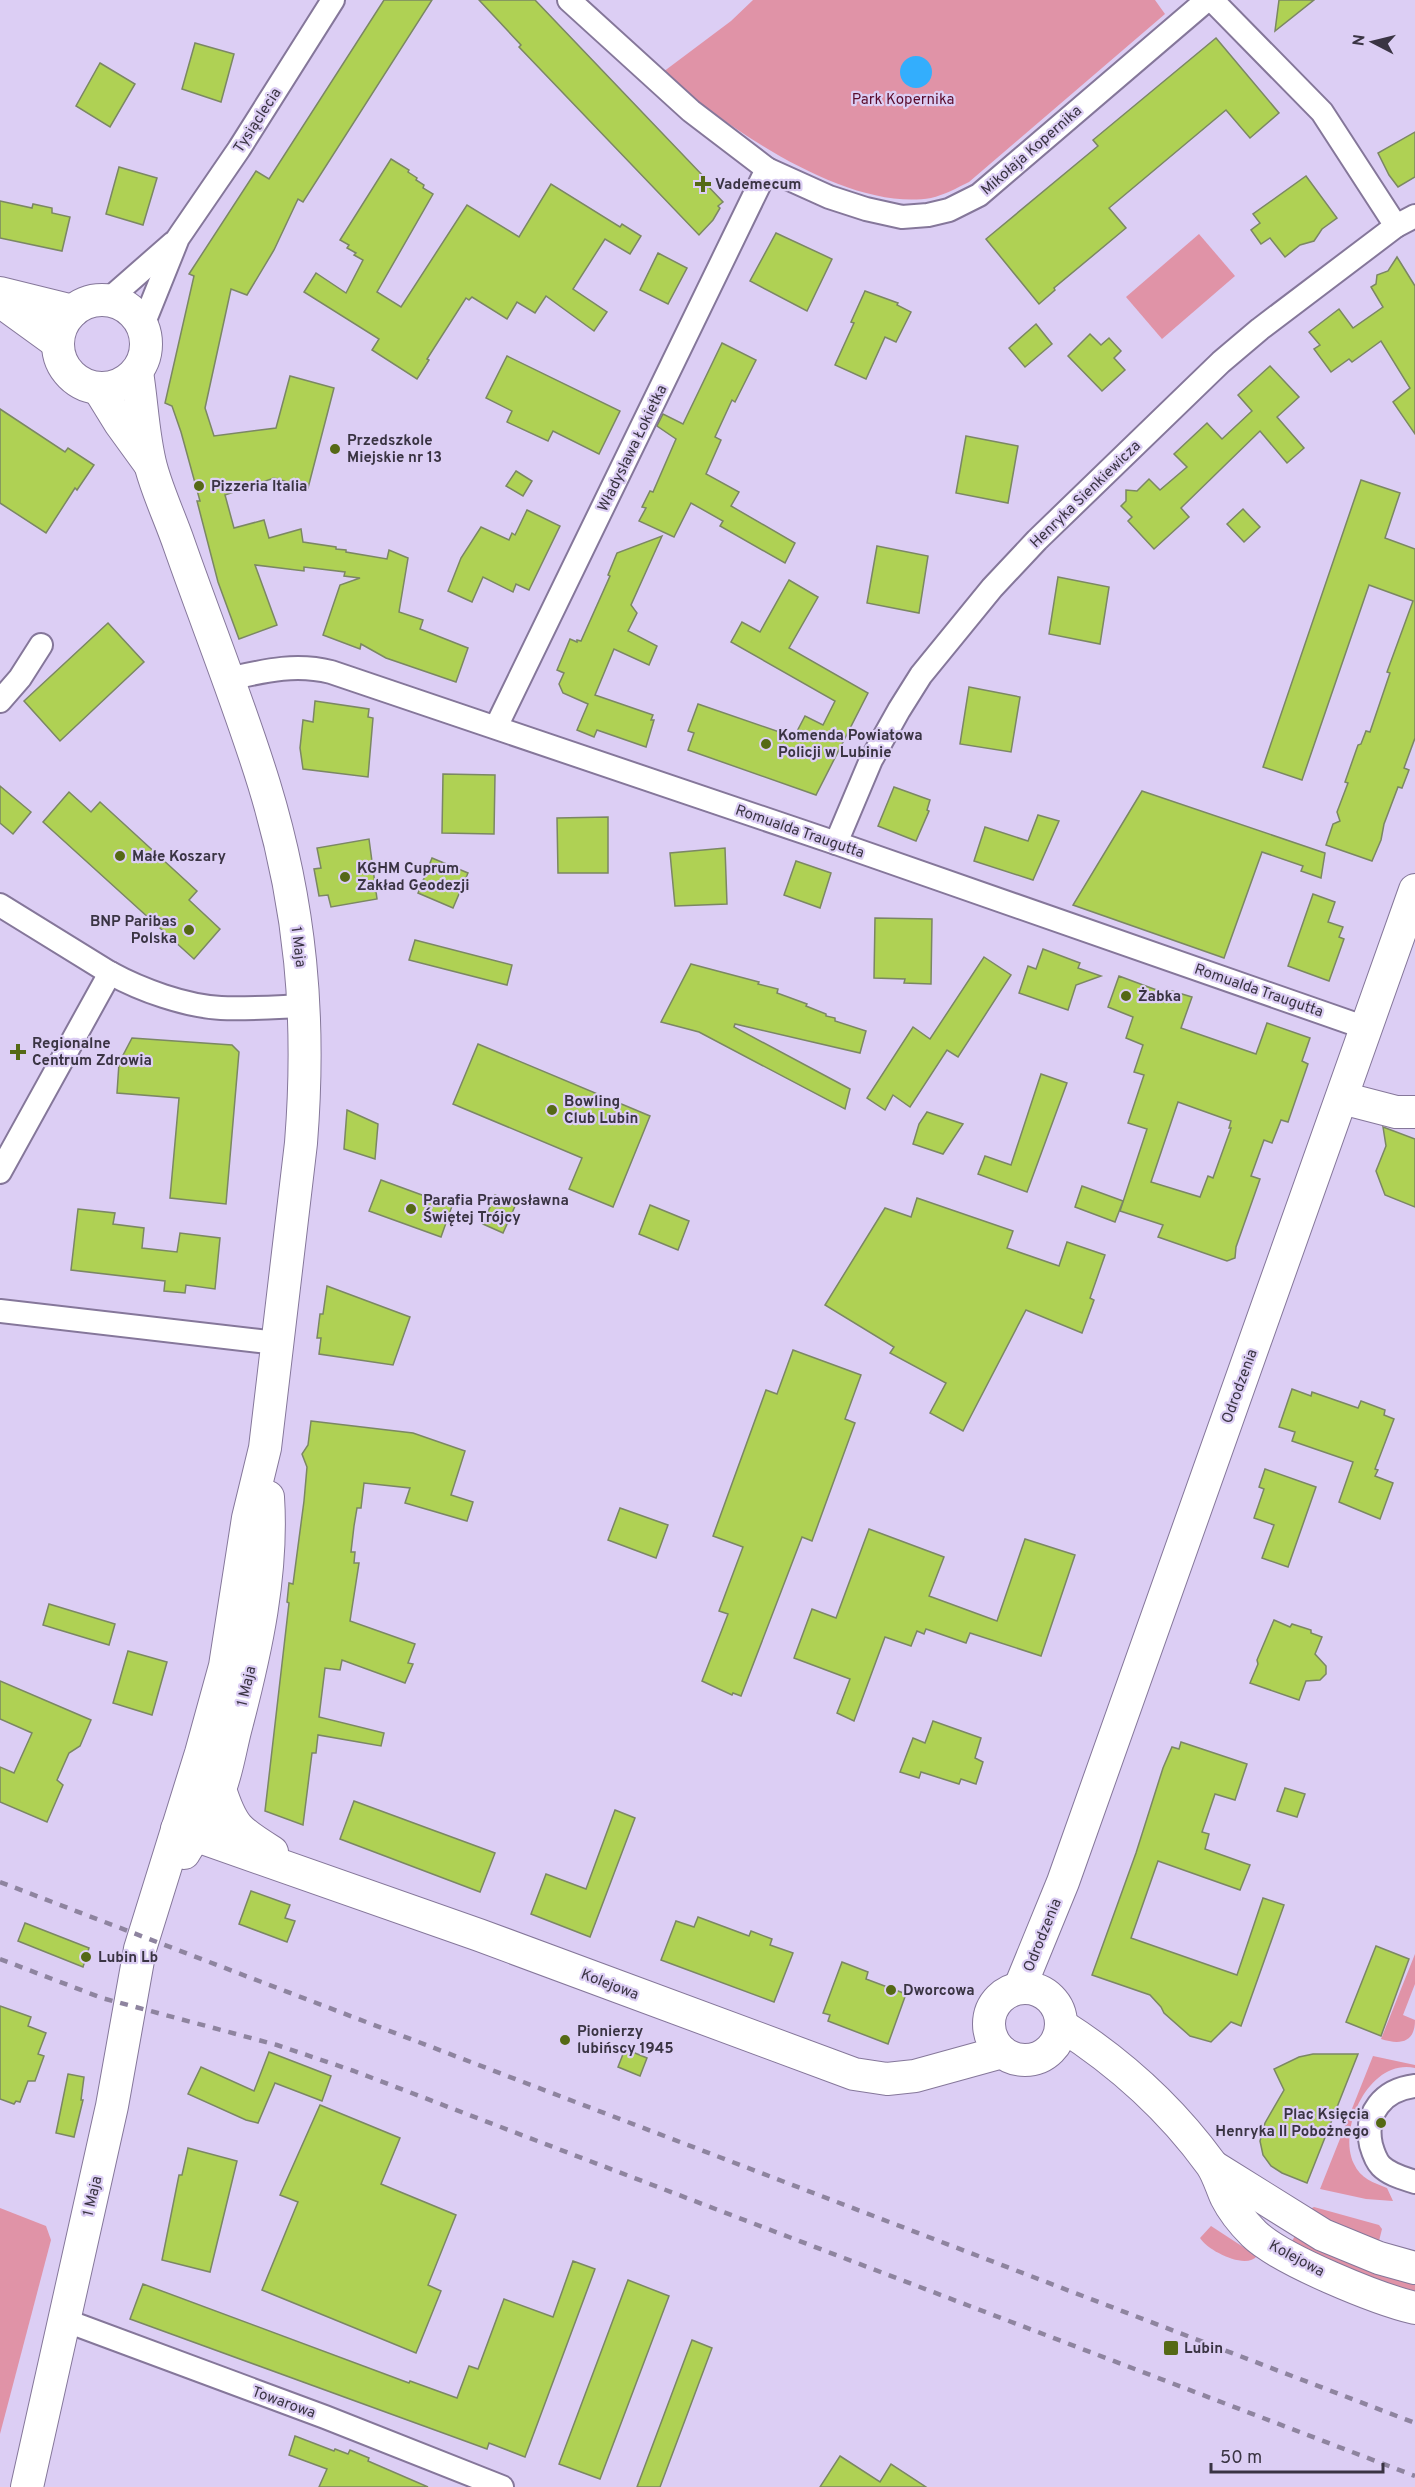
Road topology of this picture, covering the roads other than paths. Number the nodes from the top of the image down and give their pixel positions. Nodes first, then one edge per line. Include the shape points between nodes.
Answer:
1 (333, 0) edge
2 (569, 0) edge
3 (1207, 0) edge
4 (1212, 0) edge
5 (767, 169) junction
6 (1405, 221) edge
7 (178, 238) junction
8 (0, 293) edge
9 (0, 300) edge
10 (108, 300) junction
11 (73, 311) junction
12 (142, 326) junction
13 (58, 343) junction
14 (137, 372) junction
15 (99, 389) junction
16 (151, 466) junction
17 (41, 645) dead end
18 (228, 679) junction
19 (0, 701) edge
20 (496, 727) junction
21 (836, 843) junction
22 (1415, 890) edge
23 (0, 904) edge
24 (110, 973) junction
25 (305, 1006) junction
26 (1366, 1028) junction
27 (1342, 1098) junction
28 (1415, 1112) edge
29 (0, 1172) edge
30 (0, 1311) edge
31 (277, 1343) junction
32 (265, 1448) junction
33 (220, 1789) junction
34 (186, 1832) junction
35 (309, 1874) junction
36 (1033, 1991) junction
37 (1055, 2038) junction
38 (996, 2040) junction
39 (1415, 2086) edge
40 (1214, 2167) junction
41 (1415, 2182) edge
42 (1415, 2268) edge
43 (1415, 2308) edge
44 (64, 2320) junction
45 (27, 2487) edge
46 (502, 2487) edge

1 - 7 street, Tysiąclecia
2 - 5 street, Mikołaja Kopernika via 645,72
3 - 5 street, Mikołaja Kopernika via 979,195 949,210 902,216 866,209
4 - 6 street via 1322,112
5 - 20 street, Władysława Łokietka
6 - 21 street, Henryka Sienkiewicza via 1221,362 1014,564 951,636 910,692 871,760
7 - 10 street
7 - 12 street
8 - 11 street
9 - 13 street
10 - 11 street via 95,300
10 - 12 street via 134,313
11 - 13 street via 65,320
12 - 14 street via 147,349
13 - 15 street via 65,369 74,379
14 - 15 street via 114,388
14 - 16 street
15 - 16 street
16 - 18 street, 1 Maja
17 - 19 street
18 - 20 street, Romualda Traugutta via 279,668 315,668
18 - 25 street, 1 Maja via 264,784 288,878 299,937
20 - 21 street, Romualda Traugutta
21 - 26 street, Romualda Traugutta
22 - 26 street, Odrodzenia
23 - 24 street
24 - 25 street via 158,994 219,1008
24 - 29 street
25 - 31 street, 1 Maja via 301,1143
26 - 27 street, Odrodzenia
27 - 28 street via 1396,1112
27 - 36 street, Odrodzenia via 1063,1882
30 - 31 street
31 - 32 street, 1 Maja
32 - 33 street, 1 Maja via 269,1518 262,1609
32 - 34 street, 1 Maja via 249,1518 225,1666 201,1753
33 - 34 street, 1 Maja via 209,1813
33 - 35 street, Kolejowa via 228,1814 241,1833
34 - 35 street, Kolejowa
34 - 44 street, 1 Maja via 153,1904 140,1949 112,2106
35 - 38 street, Kolejowa via 854,2074 887,2079 915,2076
36 - 37 street via 1054,2002 1060,2013
36 - 38 street via 1003,1994 997,2001 989,2018
37 - 38 street via 1038,2058 1026,2060 1014,2058
37 - 40 street, Kolejowa via 1100,2050 1174,2117
39 - 41 street via 1399,2089 1379,2102 1372,2114 1369,2136 1380,2165 1391,2174
40 - 42 street, Kolejowa via 1323,2235
40 - 43 street, Kolejowa via 1228,2200 1256,2235 1306,2265
44 - 45 street, 1 Maja
44 - 46 street, Towarowa

